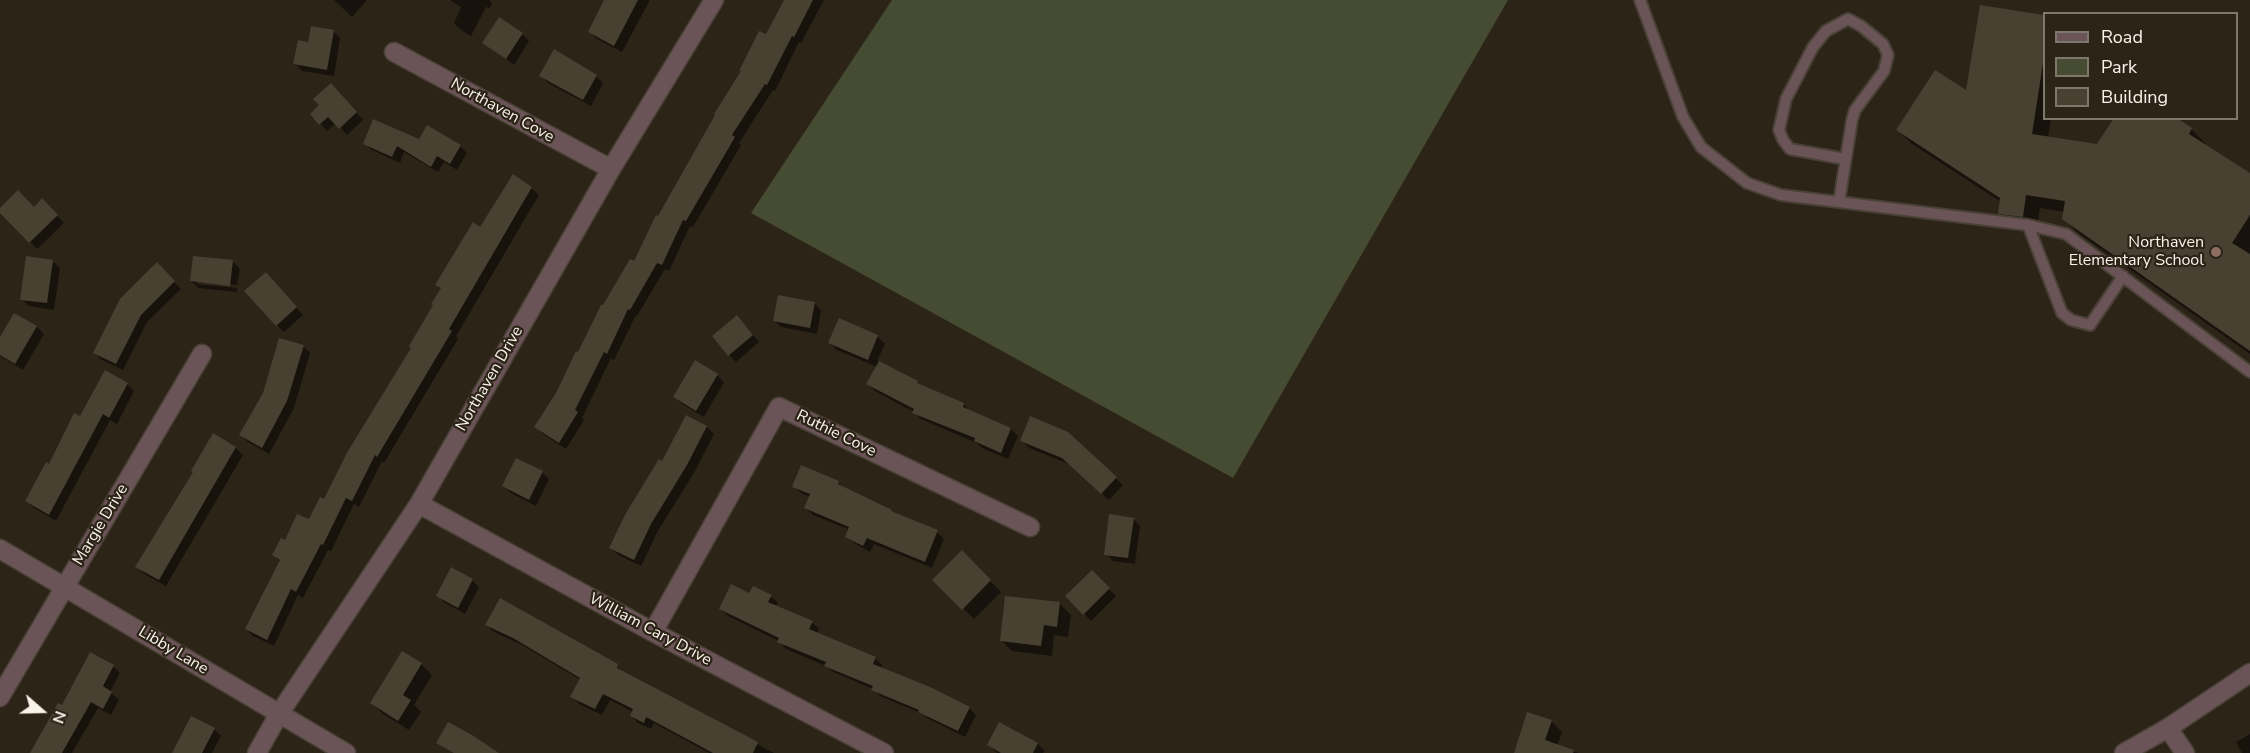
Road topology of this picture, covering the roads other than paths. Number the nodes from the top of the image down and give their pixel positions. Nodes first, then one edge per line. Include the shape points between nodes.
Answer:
1 (714, 0) edge
2 (1640, 0) edge
3 (394, 52) dead end
4 (1845, 159) junction
5 (610, 169) junction
6 (1839, 202) junction
7 (2028, 225) junction
8 (2123, 276) junction
9 (202, 354) dead end
10 (2250, 372) edge
11 (419, 504) junction
12 (1030, 527) dead end
13 (0, 549) edge
14 (65, 586) junction
15 (652, 632) junction
16 (2250, 673) edge
17 (0, 697) edge
18 (279, 714) junction
19 (2168, 728) junction
20 (257, 753) edge
21 (346, 753) edge
22 (884, 753) edge
23 (2124, 753) edge
24 (2185, 753) edge

1 - 5 street, Northaven Drive
2 - 6 lane via 1683,117 1701,147 1747,183 1781,195
3 - 5 street, Northaven Cove
4 - 4 lane via 1856,110 1884,71 1888,55 1883,44 1848,19 1826,31 1813,46 1786,99 1779,130 1790,149
4 - 6 lane
5 - 11 street, Northaven Drive
6 - 7 lane
7 - 8 lane via 2066,234
7 - 8 lane via 2062,313 2072,320 2091,325
8 - 10 lane
9 - 14 street, Margie Drive
11 - 15 street, William Cary Drive
11 - 18 street, Northaven Drive
12 - 15 street, Ruthie Cove via 778,407
13 - 14 street, Libby Lane
14 - 17 street, Margie Drive
14 - 18 street, Libby Lane
15 - 22 street, William Cary Drive
16 - 19 street
18 - 20 street, Northaven Drive
18 - 21 street, Libby Lane
19 - 23 street
19 - 24 street

